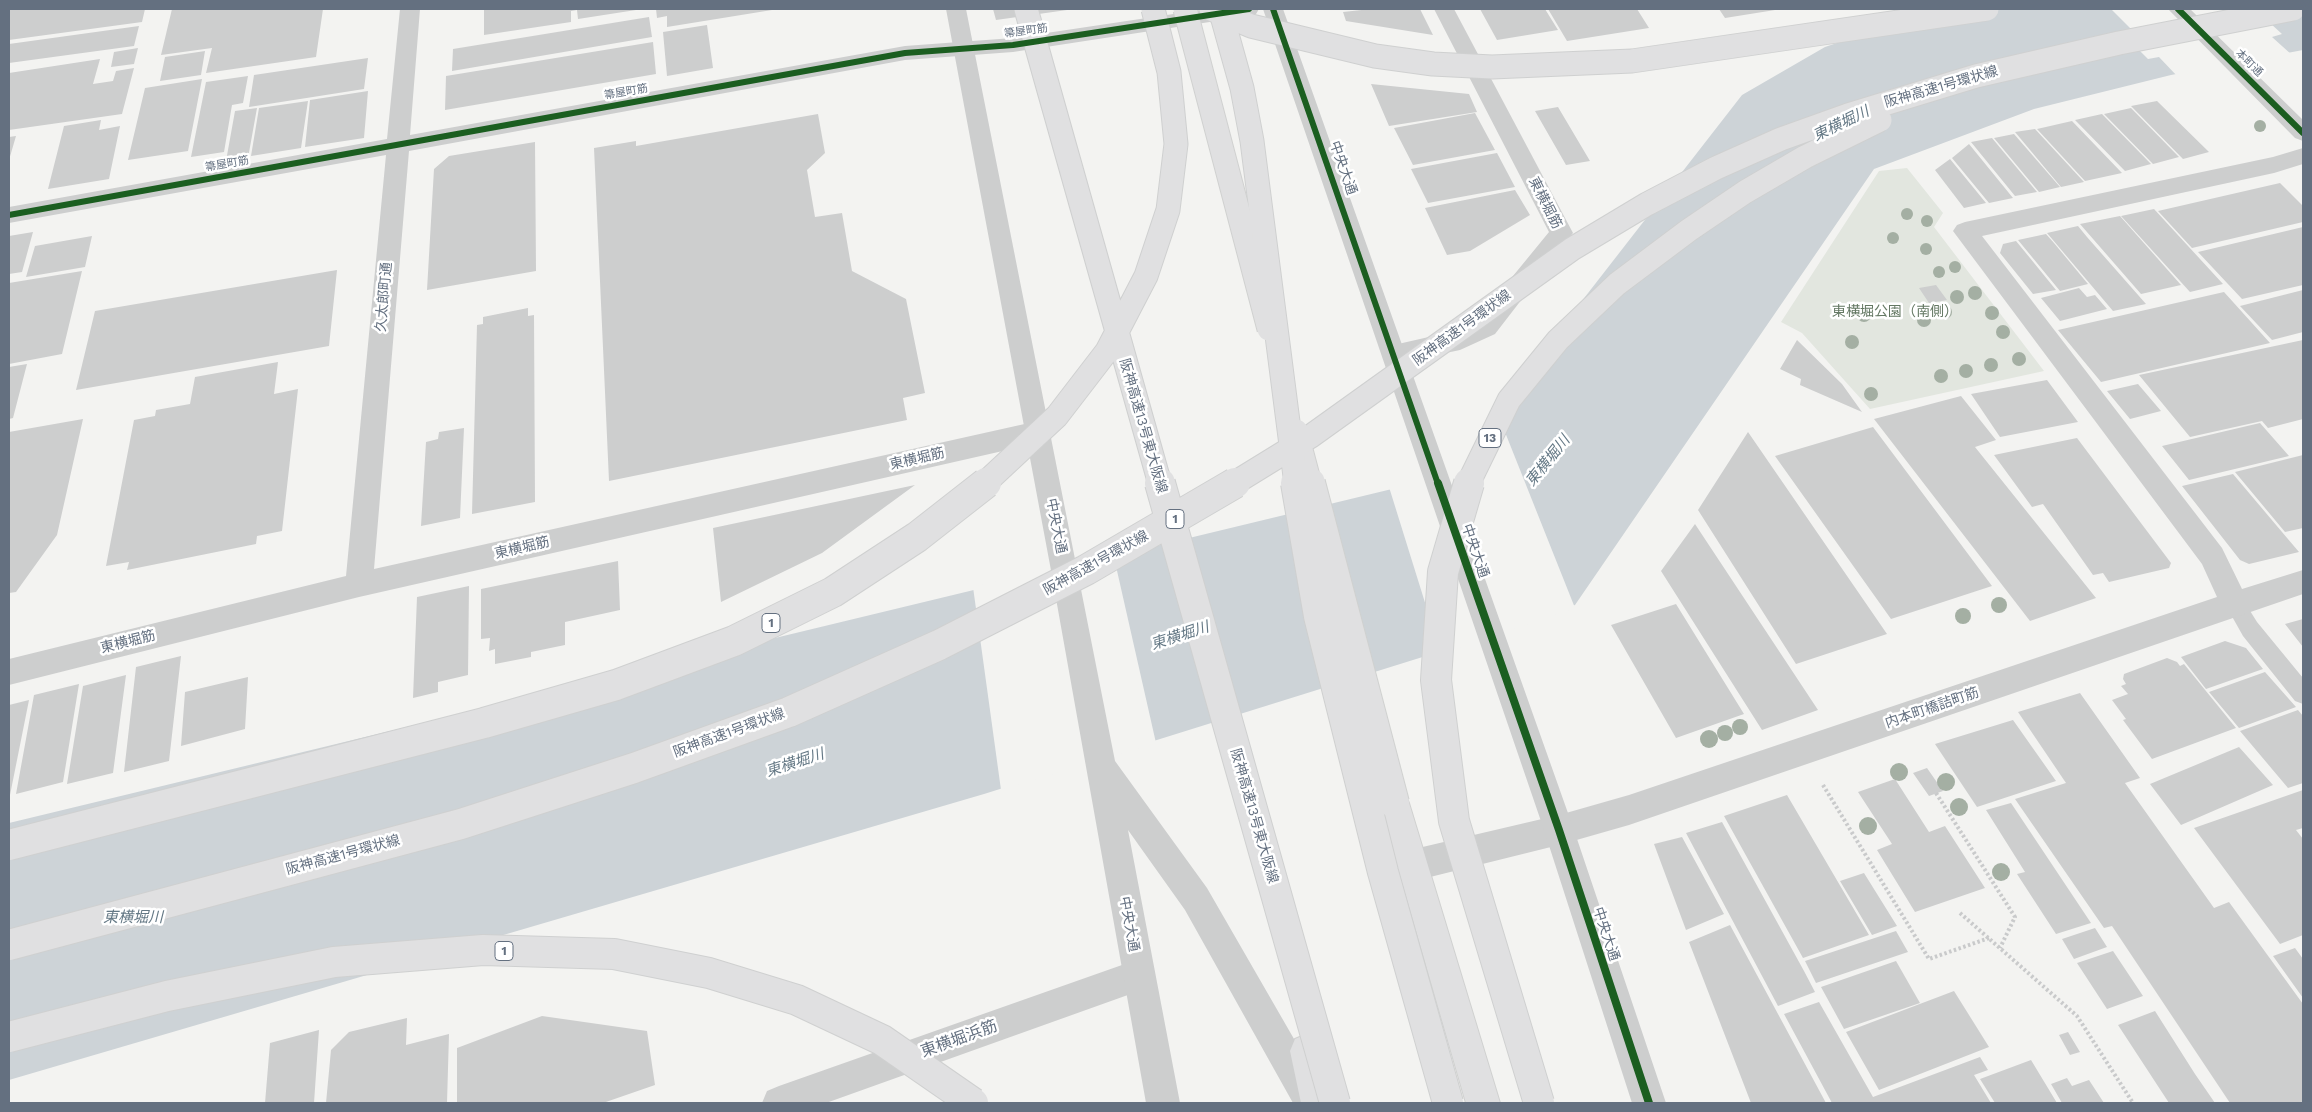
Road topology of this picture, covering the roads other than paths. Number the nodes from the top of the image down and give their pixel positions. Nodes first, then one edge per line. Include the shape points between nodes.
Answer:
1 (410, 9) edge
2 (956, 9) edge
3 (1026, 9) edge
4 (1030, 9) edge
5 (1153, 9) edge
6 (1185, 9) edge
7 (1211, 9) edge
8 (1220, 9) edge
9 (1249, 9) edge
10 (1273, 9) edge
11 (1444, 9) edge
12 (1987, 9) edge
13 (2178, 9) edge
14 (2293, 9) edge
15 (965, 49) junction
16 (2046, 60) junction
17 (2303, 133) edge
18 (398, 145) junction
19 (2303, 156) edge
20 (9, 214) edge
21 (1394, 354) junction
22 (1038, 432) junction
23 (2303, 582) edge
24 (358, 584) junction
25 (2235, 604) junction
26 (9, 672) edge
27 (2303, 694) edge
28 (1100, 764) junction
29 (1559, 830) junction
30 (9, 845) edge
31 (1414, 866) junction
32 (9, 944) edge
33 (1138, 975) junction
34 (9, 1037) edge
35 (779, 1103) edge
36 (973, 1103) edge
37 (1163, 1103) edge
38 (1312, 1103) edge
39 (1318, 1103) edge
40 (1335, 1103) edge
41 (1448, 1103) edge
42 (1483, 1103) edge
43 (1539, 1103) edge
44 (1649, 1103) edge

1 - 18 street, 久太郎町通
2 - 15 street, 中央大通
3 - 40 main road, 阪神高速13号東大阪線, bridge
4 - 39 main road, bridge via 1251,790
5 - 30 main road, 1, bridge via 1169,72 1176,144 1168,210 1146,276 1107,351 1057,416 994,476 918,537 834,592 734,641 616,685 484,723
6 - 31 main road, bridge via 1394,803
7 - 12 main road, bridge via 1250,26 1366,54 1433,64 1492,67 1632,61
8 - 41 main road, bridge via 1242,88 1252,141 1292,462 1319,616 1383,872
9 - 15 street, 箒屋町筋 via 1013,45
10 - 21 street, 中央大通
11 - 21 street, 東横堀筋 via 1561,233 1486,327 1460,340
13 - 17 street, 本町通
14 - 16 main road, 阪神高速1号環状線 / 1, bridge
15 - 18 street, 箒屋町筋 via 905,53
15 - 22 street, 中央大通
16 - 32 main road, 阪神高速1号環状線 / 1, bridge via 1967,78 1864,109 1781,139 1716,168 1572,249 1311,436 1204,502 1086,570 939,645 789,712 634,768 461,824
16 - 43 main road, 13, bridge via 1985,78 1866,126 1745,192 1689,230 1617,284 1558,340 1509,400 1472,475 1443,572 1436,680 1454,821
18 - 20 street, 箒屋町筋
18 - 24 street, 久太郎町通
19 - 25 street via 2274,165 1965,231 2212,556
21 - 29 street, 中央大通, bridge
22 - 24 street, 東横堀筋
22 - 28 street, 中央大通
23 - 25 street, 内本町橋詰町筋
24 - 26 street, 東横堀筋
25 - 27 lane via 2250,629
25 - 29 street, 内本町橋詰町筋 via 1803,752
28 - 33 street, 中央大通
28 - 38 street via 1196,899
29 - 31 street, 内本町橋詰町筋
29 - 44 street, 中央大通
31 - 42 main road
33 - 35 street, 東横堀浜筋
33 - 37 street, 中央大通
34 - 36 main road, 1, bridge via 166,996 334,962 482,950 614,954 710,973 797,1000 882,1040

